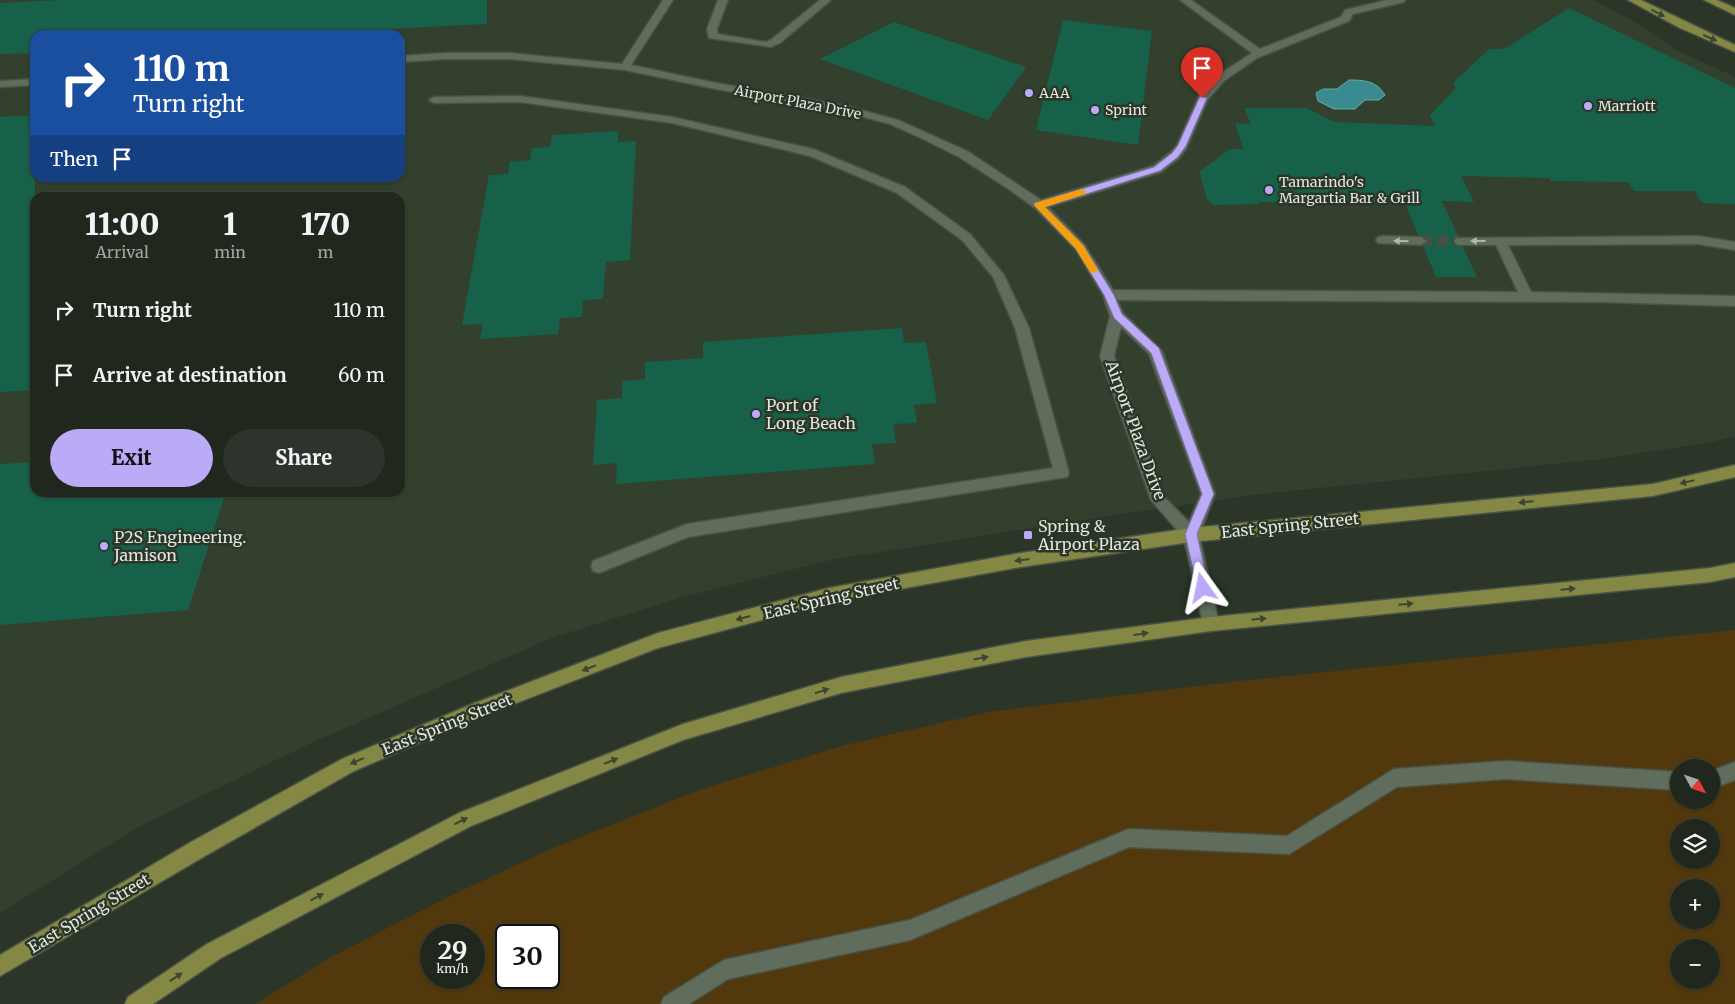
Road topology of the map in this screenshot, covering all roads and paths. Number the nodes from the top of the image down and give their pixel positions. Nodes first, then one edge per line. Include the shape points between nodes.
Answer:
1 (668, 0) edge
2 (723, 0) edge
3 (826, 0) edge
4 (1185, 0) edge
5 (1400, 0) edge
6 (1633, 0) edge
7 (1709, 0) edge
8 (1735, 12) edge
9 (1735, 49) edge
10 (1260, 54) junction
11 (405, 59) edge
12 (626, 68) junction
13 (30, 82) edge
14 (0, 84) edge
15 (434, 100) dead end
16 (1039, 205) junction
17 (1382, 240) dead end
18 (1421, 241) tunnel mouth
19 (1460, 241) tunnel mouth
20 (1500, 241) junction
21 (1735, 246) edge
22 (1109, 295) junction
23 (1527, 297) junction
24 (1735, 301) edge
25 (1118, 316) junction
26 (1735, 471) edge
27 (1191, 534) junction
28 (599, 566) dead end
29 (1735, 570) edge
30 (1211, 624) junction
31 (1735, 771) edge
32 (1720, 777) edge
33 (1670, 780) edge
34 (0, 966) edge
35 (135, 1004) edge
36 (671, 1004) edge

1 - 12 street
2 - 3 street via 712,29 713,36 768,45
4 - 10 street
5 - 10 street via 1349,12 1345,19
6 -> 9 main road
7 - 8 main road
10 - 16 street via 1222,78 1202,98 1182,146 1157,169
11 - 12 street, Airport Plaza Drive via 509,56
12 - 16 street, Airport Plaza Drive via 846,109 894,122 970,158
13 - 14 street
15 - 28 street via 520,99 579,106 672,120 813,153 901,190 966,237 998,274 1022,328 1062,473 687,531
16 - 22 street, Airport Plaza Drive via 1080,247
18 -> 17 street
20 -> 19 street
20 - 21 street via 1698,240
20 - 23 street
22 - 23 street
22 - 25 street, Airport Plaza Drive
23 - 24 street
25 - 27 street, Airport Plaza Drive via 1107,356 1158,500
25 - 27 street, Airport Plaza Drive via 1156,351 1208,494
26 -> 27 main road, East Spring Street via 1653,490
27 - 30 street
27 -> 34 main road, East Spring Street via 1015,561 829,595 658,641 470,713 348,765
30 -> 29 main road
35 -> 30 main road via 214,952 464,819 683,732 841,685 1026,650
31 - 32 street
33 - 36 street via 1506,770 1394,778 1289,845 1129,838 910,930 724,970

